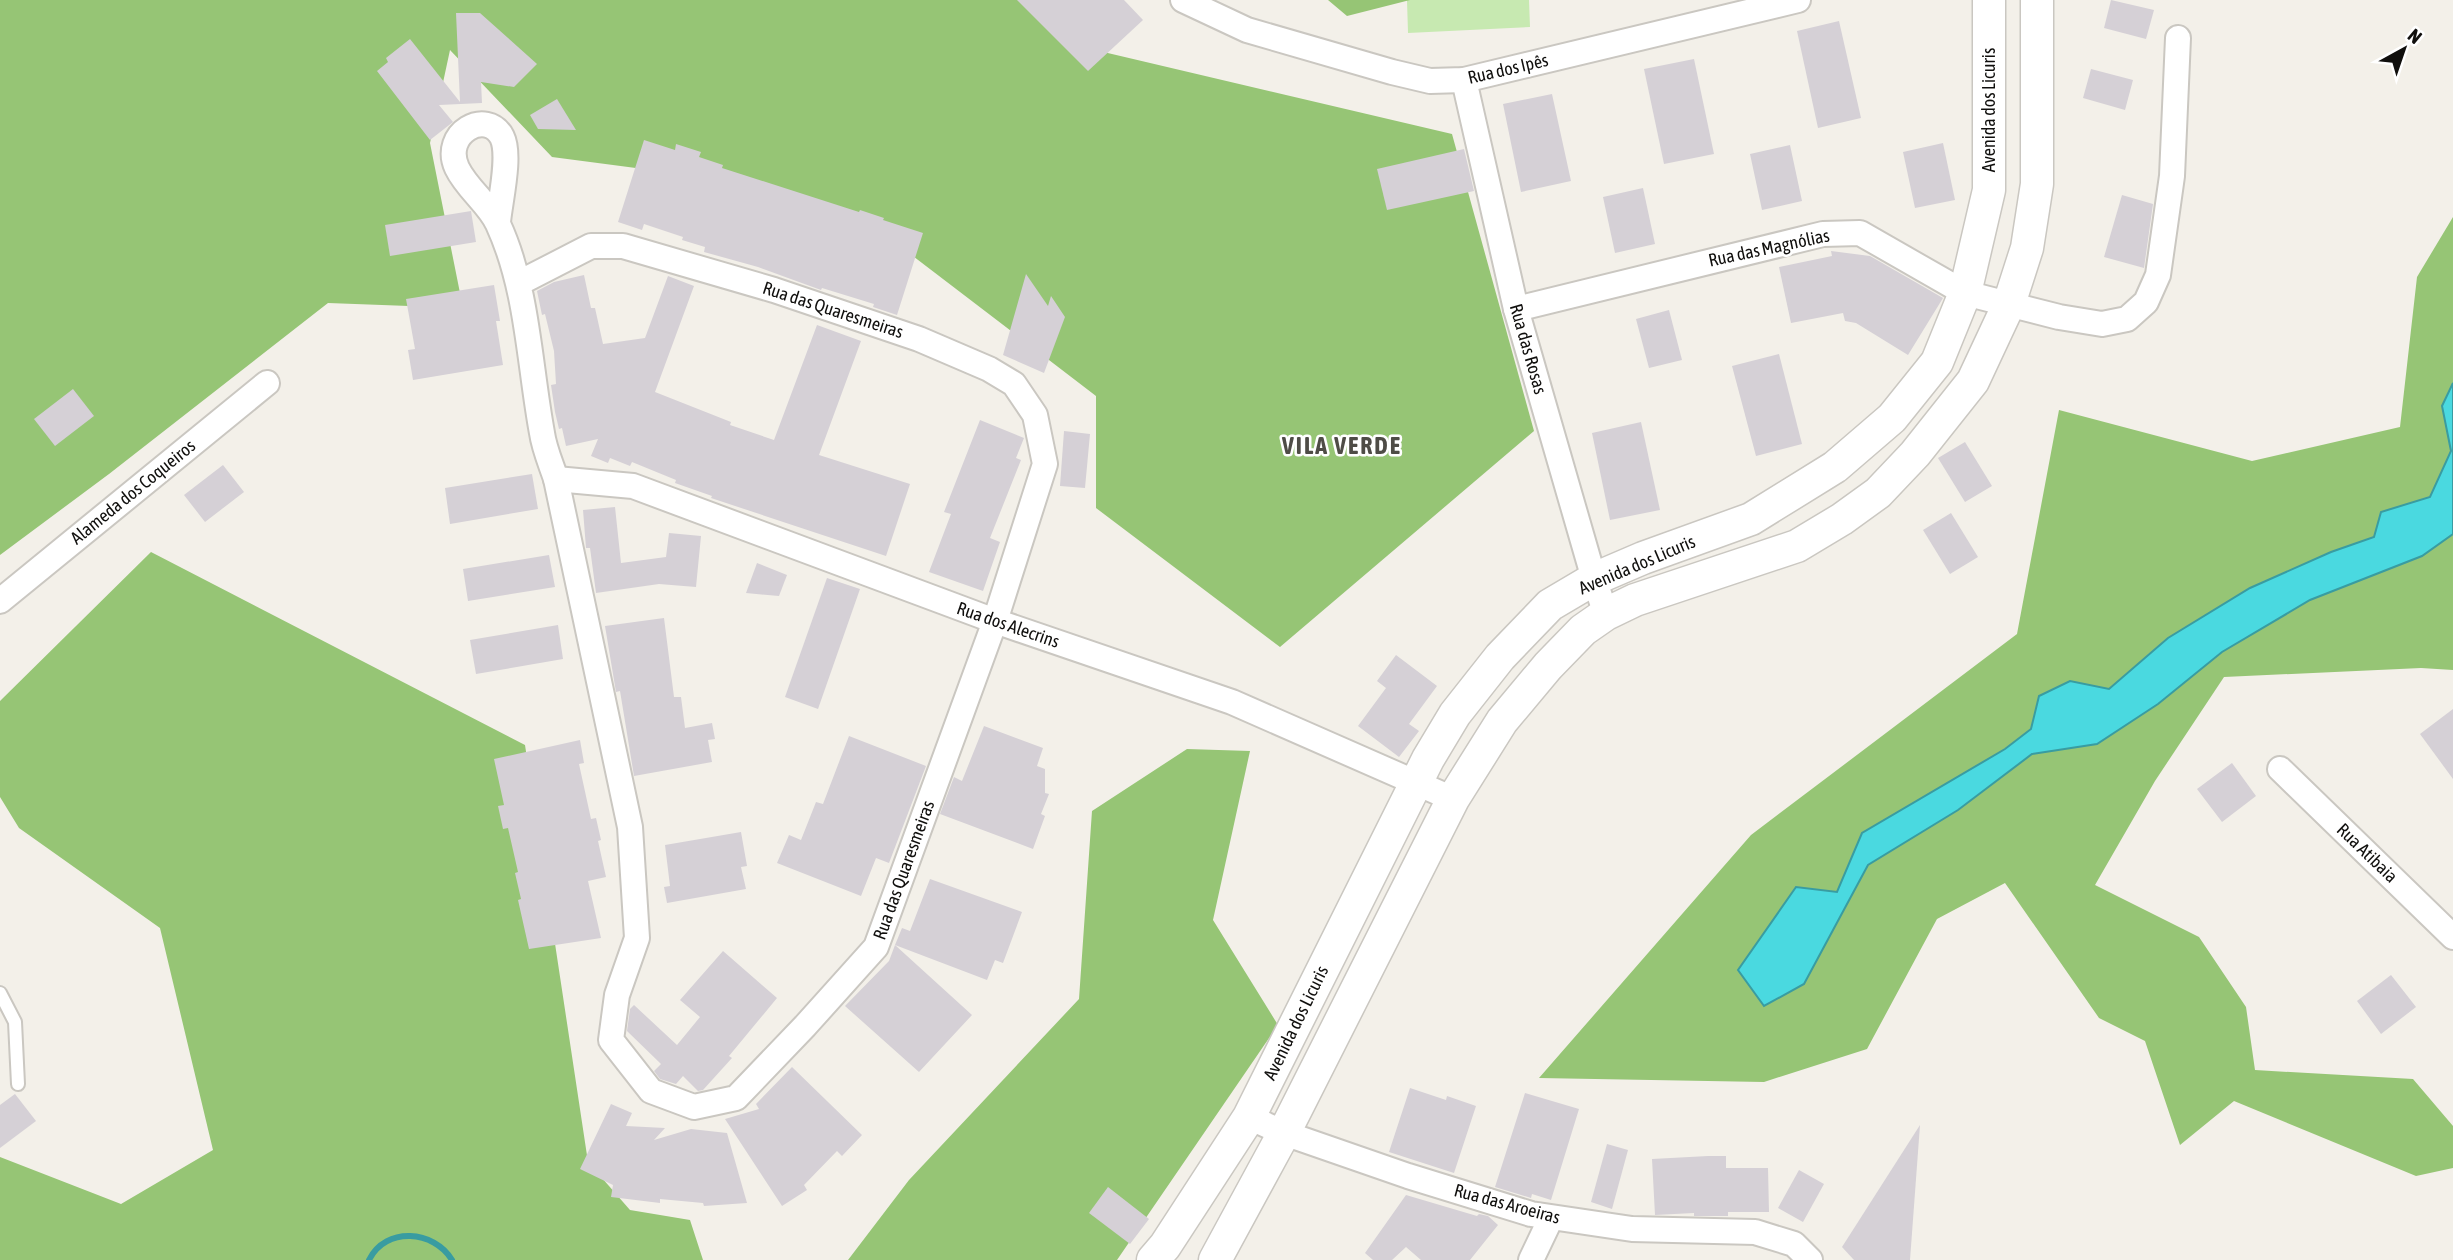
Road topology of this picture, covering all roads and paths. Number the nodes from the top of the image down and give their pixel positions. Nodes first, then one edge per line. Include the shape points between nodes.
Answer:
1 (1183, 0) edge
2 (1798, 0) edge
3 (1989, 0) edge
4 (2037, 0) edge
5 (2178, 38) dead end
6 (1464, 80) junction
7 (498, 222) dead end
8 (519, 283) junction
9 (1965, 293) junction
10 (2009, 304) junction
11 (1516, 309) junction
12 (267, 383) dead end
13 (556, 479) junction
14 (1594, 579) junction
15 (0, 601) edge
16 (1606, 614) junction
17 (995, 621) junction
18 (2280, 769) dead end
19 (1415, 782) junction
20 (1453, 799) junction
21 (2453, 936) edge
22 (0, 993) edge
23 (18, 1084) dead end
24 (1249, 1116) junction
25 (1284, 1133) junction
26 (1551, 1218) junction
27 (1153, 1260) edge
28 (1214, 1260) edge
29 (1531, 1260) edge
30 (1810, 1260) edge

1 - 6 street, Rua dos Ipês via 1247,30 1392,72 1430,81
2 - 6 street, Rua dos Ipês
3 - 9 street, Avenida dos Licuris via 1989,190
4 - 10 street, Avenida dos Licuris via 2037,184 2027,248
5 - 10 street, Rua das Magnólias via 2168,218 2158,275 2146,302 2127,318 2102,324
6 - 11 street, Rua das Rosas
7 - 8 street, Rua das Quaresmeiras
8 - 13 street, Rua das Quaresmeiras via 542,436
8 - 17 street, Rua das Quaresmeiras via 591,246 623,246 919,339 1014,384 1035,415 1045,464
9 - 10 street, Rua das Magnólias
9 - 11 street, Rua das Magnólias via 1860,233 1823,234
9 - 14 street, Avenida dos Licuris via 1937,362 1892,418 1835,467 1751,519
10 - 16 street, Avenida dos Licuris via 1973,381 1878,493 1797,546
11 - 14 street, Rua das Rosas
12 - 15 street, Alameda dos Coqueiros
13 - 17 street, Rua dos Alecrins via 633,486
13 - 17 street, Rua das Quaresmeiras via 630,827 637,938 617,995 611,1040 651,1091 694,1107 736,1098 876,947
14 - 16 street, Rua das Rosas
14 - 19 street, Avenida dos Licuris via 1550,606 1500,657 1455,714
16 - 20 street, Avenida dos Licuris via 1548,666 1510,712
17 - 19 street, Rua dos Alecrins via 1232,702
18 - 21 street, Rua Atibaia
19 - 20 street, Rua dos Alecrins
19 - 24 street, Avenida dos Licuris
20 - 25 street, Avenida dos Licuris
22 - 23 lane via 15,1023
24 - 25 street, Rua das Aroeiras
24 - 27 street, Avenida dos Licuris
25 - 26 street, Rua das Aroeiras
25 - 28 street, Avenida dos Licuris
26 - 29 street
26 - 30 street, Rua das Aroeiras via 1632,1229 1755,1233 1794,1244

